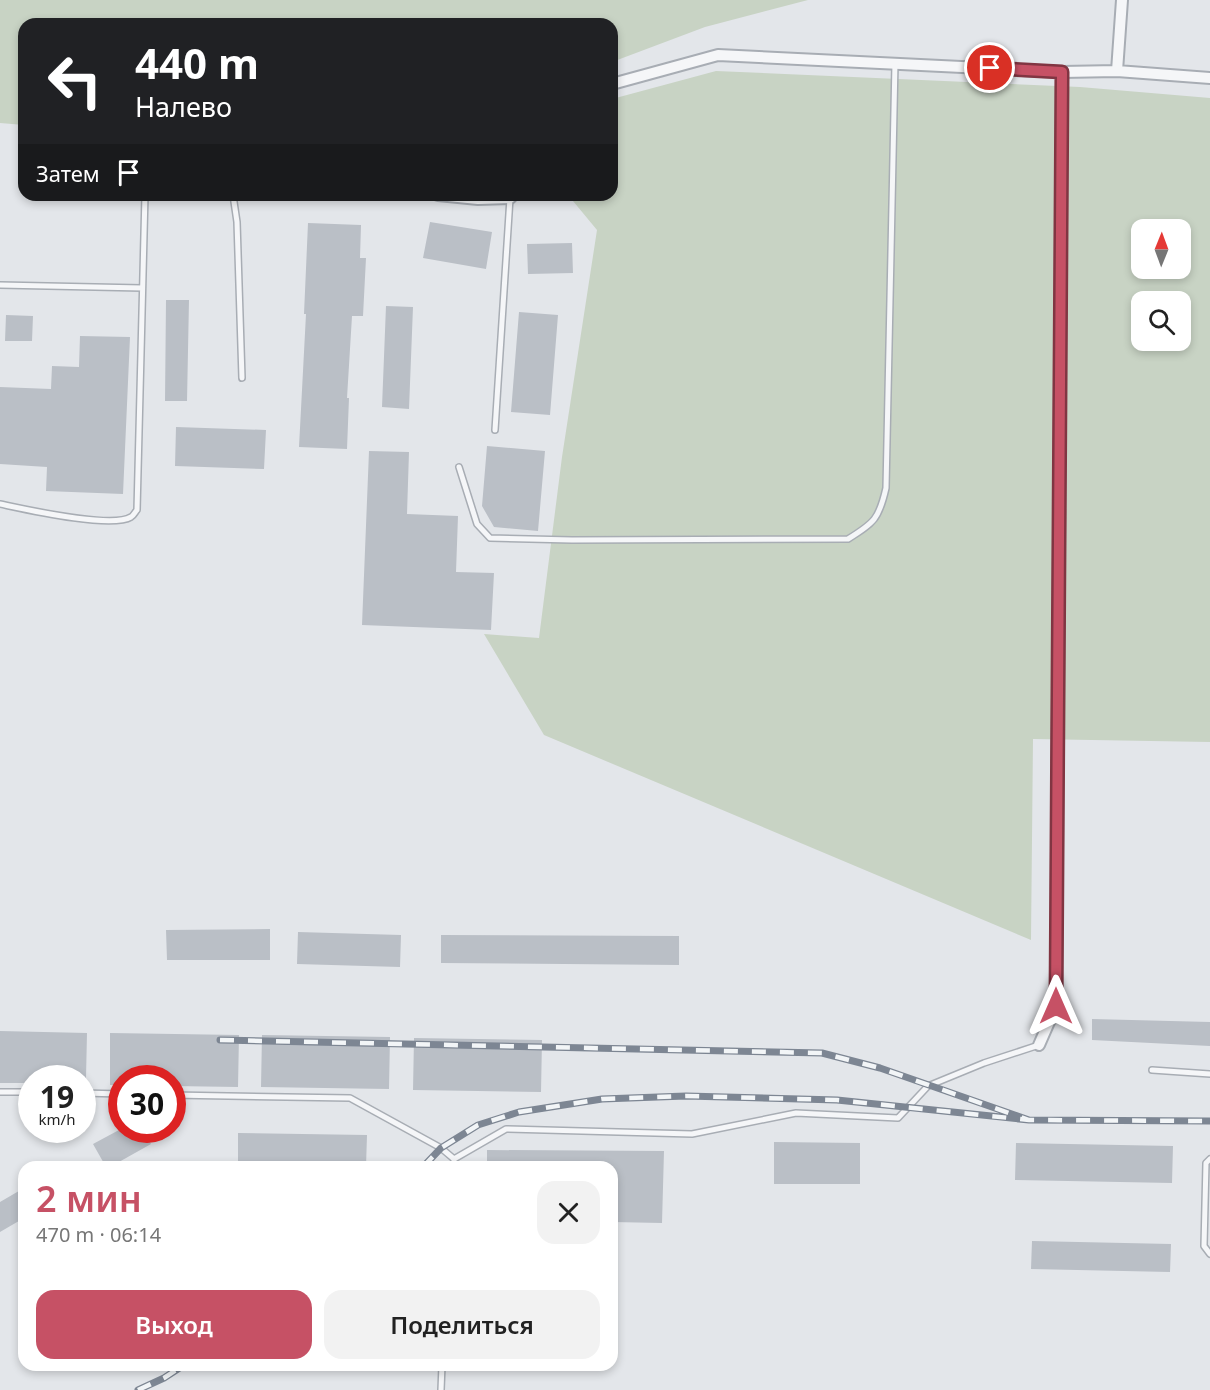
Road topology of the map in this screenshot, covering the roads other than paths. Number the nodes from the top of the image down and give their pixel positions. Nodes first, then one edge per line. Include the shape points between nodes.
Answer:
1 (1122, 0) edge
2 (895, 63) junction
3 (1117, 71) junction
4 (1062, 72) junction
5 (1210, 78) edge
6 (618, 82) edge
7 (145, 201) edge
8 (234, 201) edge
9 (512, 201) edge
10 (0, 285) edge
11 (142, 288) junction
12 (242, 378) dead end
13 (495, 430) dead end
14 (459, 467) dead end
15 (0, 504) edge
16 (1039, 1045) joint
17 (1152, 1070) dead end
18 (1210, 1074) edge
19 (0, 1092) edge
20 (18, 1092) edge
21 (186, 1095) edge
22 (454, 1159) joint
23 (1210, 1159) edge
24 (1210, 1254) edge
25 (442, 1371) edge
26 (441, 1390) edge

1 - 3 street
2 - 4 street
2 - 6 street via 718,55
2 - 14 lane via 886,488 882,506 870,525 848,539 490,538 477,524
3 - 4 street
3 - 5 street
4 - 16 street via 1056,1006
7 - 11 lane
8 - 12 lane
9 - 13 lane
10 - 11 lane
11 - 15 lane via 137,510 130,517 113,521 39,513
16 - 22 lane via 984,1062 928,1086 898,1118 796,1113 692,1134 506,1129
17 - 18 lane
19 - 20 lane
21 - 22 lane via 350,1098
23 - 24 lane via 1206,1163 1204,1246
25 - 26 lane

